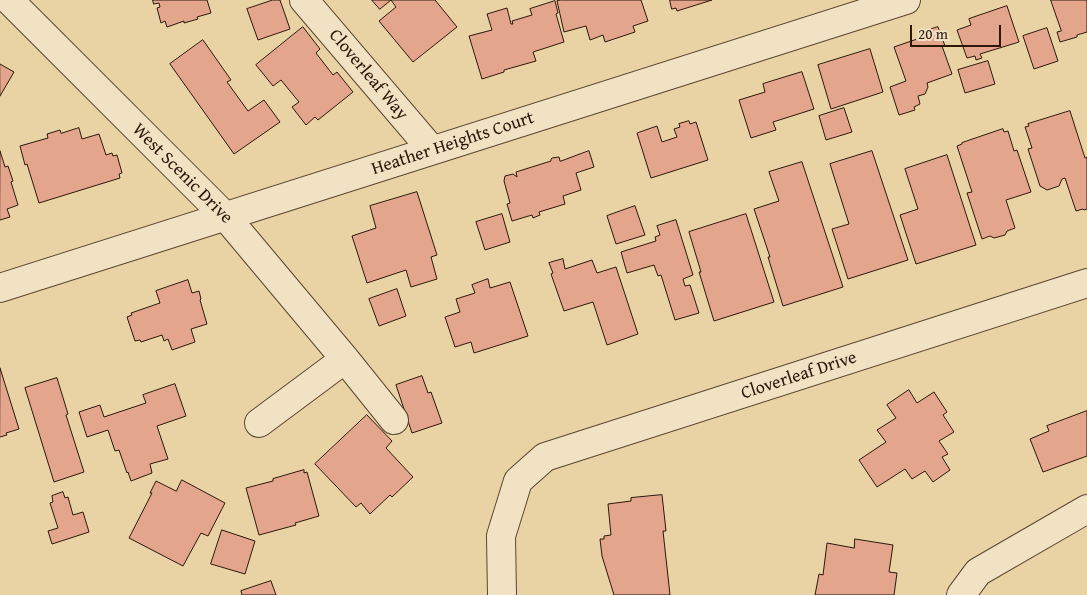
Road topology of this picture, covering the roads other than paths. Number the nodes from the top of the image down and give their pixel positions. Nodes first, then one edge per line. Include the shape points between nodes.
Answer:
1 (9, 0) edge
2 (304, 0) edge
3 (906, 0) edge
4 (432, 150) junction
5 (226, 217) junction
6 (1087, 283) edge
7 (0, 288) edge
8 (345, 359) junction
9 (394, 420) dead end
10 (259, 423) dead end
11 (1087, 509) edge
12 (502, 595) edge
13 (961, 595) edge

1 - 5 street, West Scenic Drive
2 - 4 street, Cloverleaf Way
3 - 4 street, Heather Heights Court
4 - 5 street, Heather Heights Court
5 - 7 street, Heather Heights Court
5 - 8 street, West Scenic Drive
6 - 12 street, Cloverleaf Drive via 545,458 518,481 501,536
8 - 9 street, West Scenic Drive
8 - 10 street
11 - 13 street via 978,572

